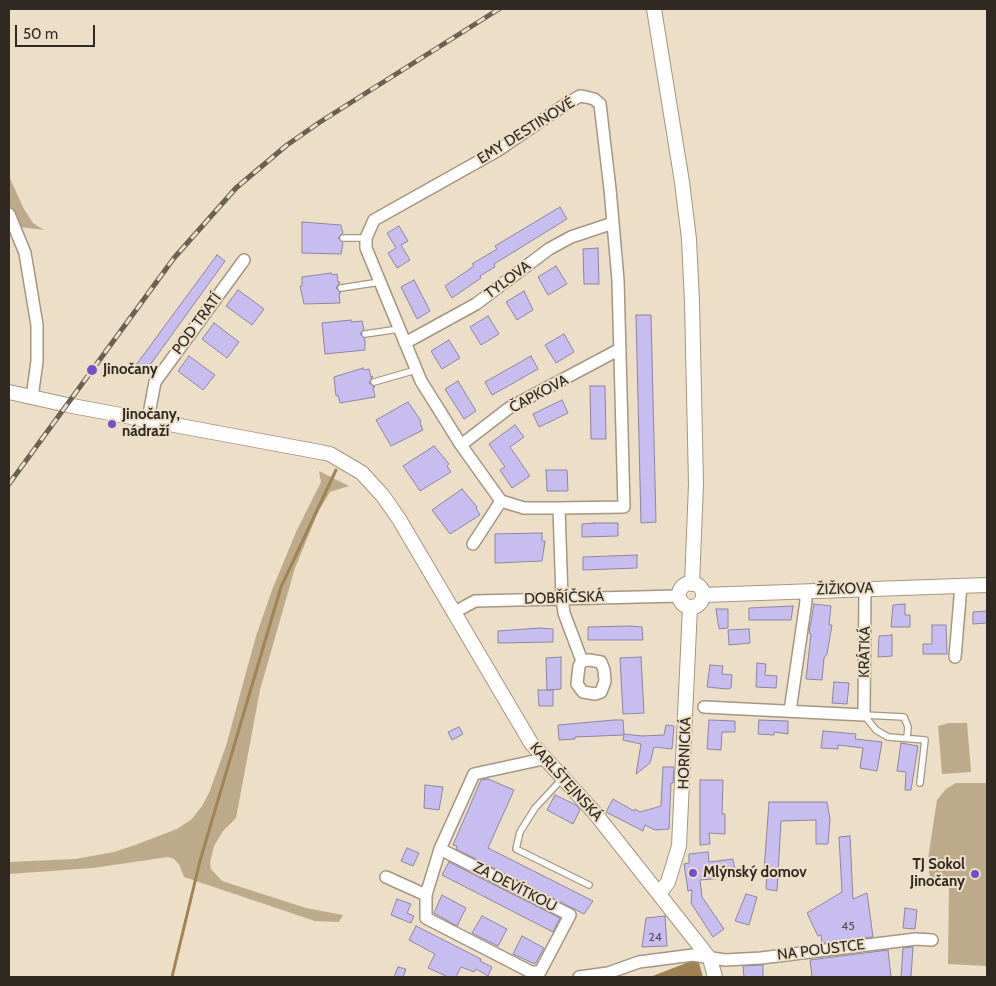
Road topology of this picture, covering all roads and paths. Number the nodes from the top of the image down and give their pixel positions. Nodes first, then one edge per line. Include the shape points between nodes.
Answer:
1 (654, 9) edge
2 (9, 214) edge
3 (613, 223) junction
4 (343, 238) dead end
5 (366, 238) junction
6 (244, 260) dead end
7 (380, 282) junction
8 (341, 288) dead end
9 (399, 329) junction
10 (365, 334) dead end
11 (405, 343) junction
12 (620, 349) junction
13 (416, 370) junction
14 (374, 382) dead end
15 (9, 392) edge
16 (32, 398) junction
17 (148, 419) junction
18 (461, 445) junction
19 (501, 501) junction
20 (560, 508) junction
21 (473, 544) dead end
22 (692, 584) junction
23 (987, 585) edge
24 (962, 586) junction
25 (865, 589) junction
26 (805, 591) junction
27 (703, 594) junction
28 (679, 596) junction
29 (562, 598) junction
30 (690, 607) junction
31 (453, 613) junction
32 (955, 657) dead end
33 (582, 661) dead end
34 (704, 708) dead end
35 (790, 710) junction
36 (864, 715) junction
37 (907, 738) junction
38 (543, 759) junction
39 (562, 779) junction
40 (920, 783) dead end
41 (440, 849) junction
42 (386, 877) dead end
43 (589, 885) dead end
44 (659, 894) junction
45 (426, 895) junction
46 (932, 940) dead end
47 (710, 959) junction
48 (609, 975) edge
49 (578, 977) edge
50 (715, 977) edge

1 - 22 street via 682,182 689,248 696,484
2 - 16 street via 25,253 37,325
3 - 5 street, EMY DESTINOVÉ via 600,104 580,96 497,151 374,220
3 - 11 street, TYLOVA via 549,249 476,304
3 - 12 street, EMY DESTINOVÉ
4 - 5 lane
5 - 7 street via 366,248
6 - 17 street, POD TRATÍ via 155,382
7 - 8 lane
7 - 9 street
9 - 10 lane
9 - 11 street
11 - 13 street
12 - 18 street, ČAPKOVA via 509,408
12 - 20 street, EMY DESTINOVÉ via 624,506
13 - 14 lane
13 - 18 street
15 - 16 street, KARLŠTEJNSKÁ
16 - 17 street, KARLŠTEJNSKÁ
17 - 31 street, KARLŠTEJNSKÁ via 320,452 349,464 383,496
18 - 19 street
19 - 20 street, EMY DESTINOVÉ via 524,508
19 - 21 street
20 - 29 street
22 - 27 street
22 - 28 street via 681,589
23 - 24 street, ŽIŽKOVA
24 - 25 street, ŽIŽKOVA
24 - 32 street
25 - 26 street, ŽIŽKOVA
25 - 36 street, KRÁTKÁ
26 - 27 street, ŽIŽKOVA
26 - 35 street
27 - 30 street via 701,602
28 - 29 street, DOBŘÍČSKÁ
28 - 30 street via 682,604
29 - 31 street, DOBŘÍČSKÁ via 475,601
29 - 33 street via 564,613
30 - 44 street, HORNICKÁ via 682,828 675,867
31 - 38 street, KARLŠTEJNSKÁ
34 - 35 street
35 - 36 street
36 - 37 lane via 876,730 888,737
36 - 37 lane via 904,717 908,727
37 - 40 lane via 925,740
38 - 39 street, KARLŠTEJNSKÁ
38 - 41 street, ZA DEVÍTKOU via 474,774
39 - 43 lane via 535,808 520,832 516,849
39 - 44 street, KARLŠTEJNSKÁ via 594,812
41 - 45 street, ZA DEVÍTKOU
41 - 45 street, ZA DEVÍTKOU via 570,915 540,972 531,972 426,918
42 - 45 street
44 - 47 street, KARLŠTEJNSKÁ
46 - 47 street, NA POUSTCE via 916,939 761,958
47 - 48 street, NA POUSTCE via 693,955 639,962
47 - 50 street
48 - 49 street, NA POUSTCE

